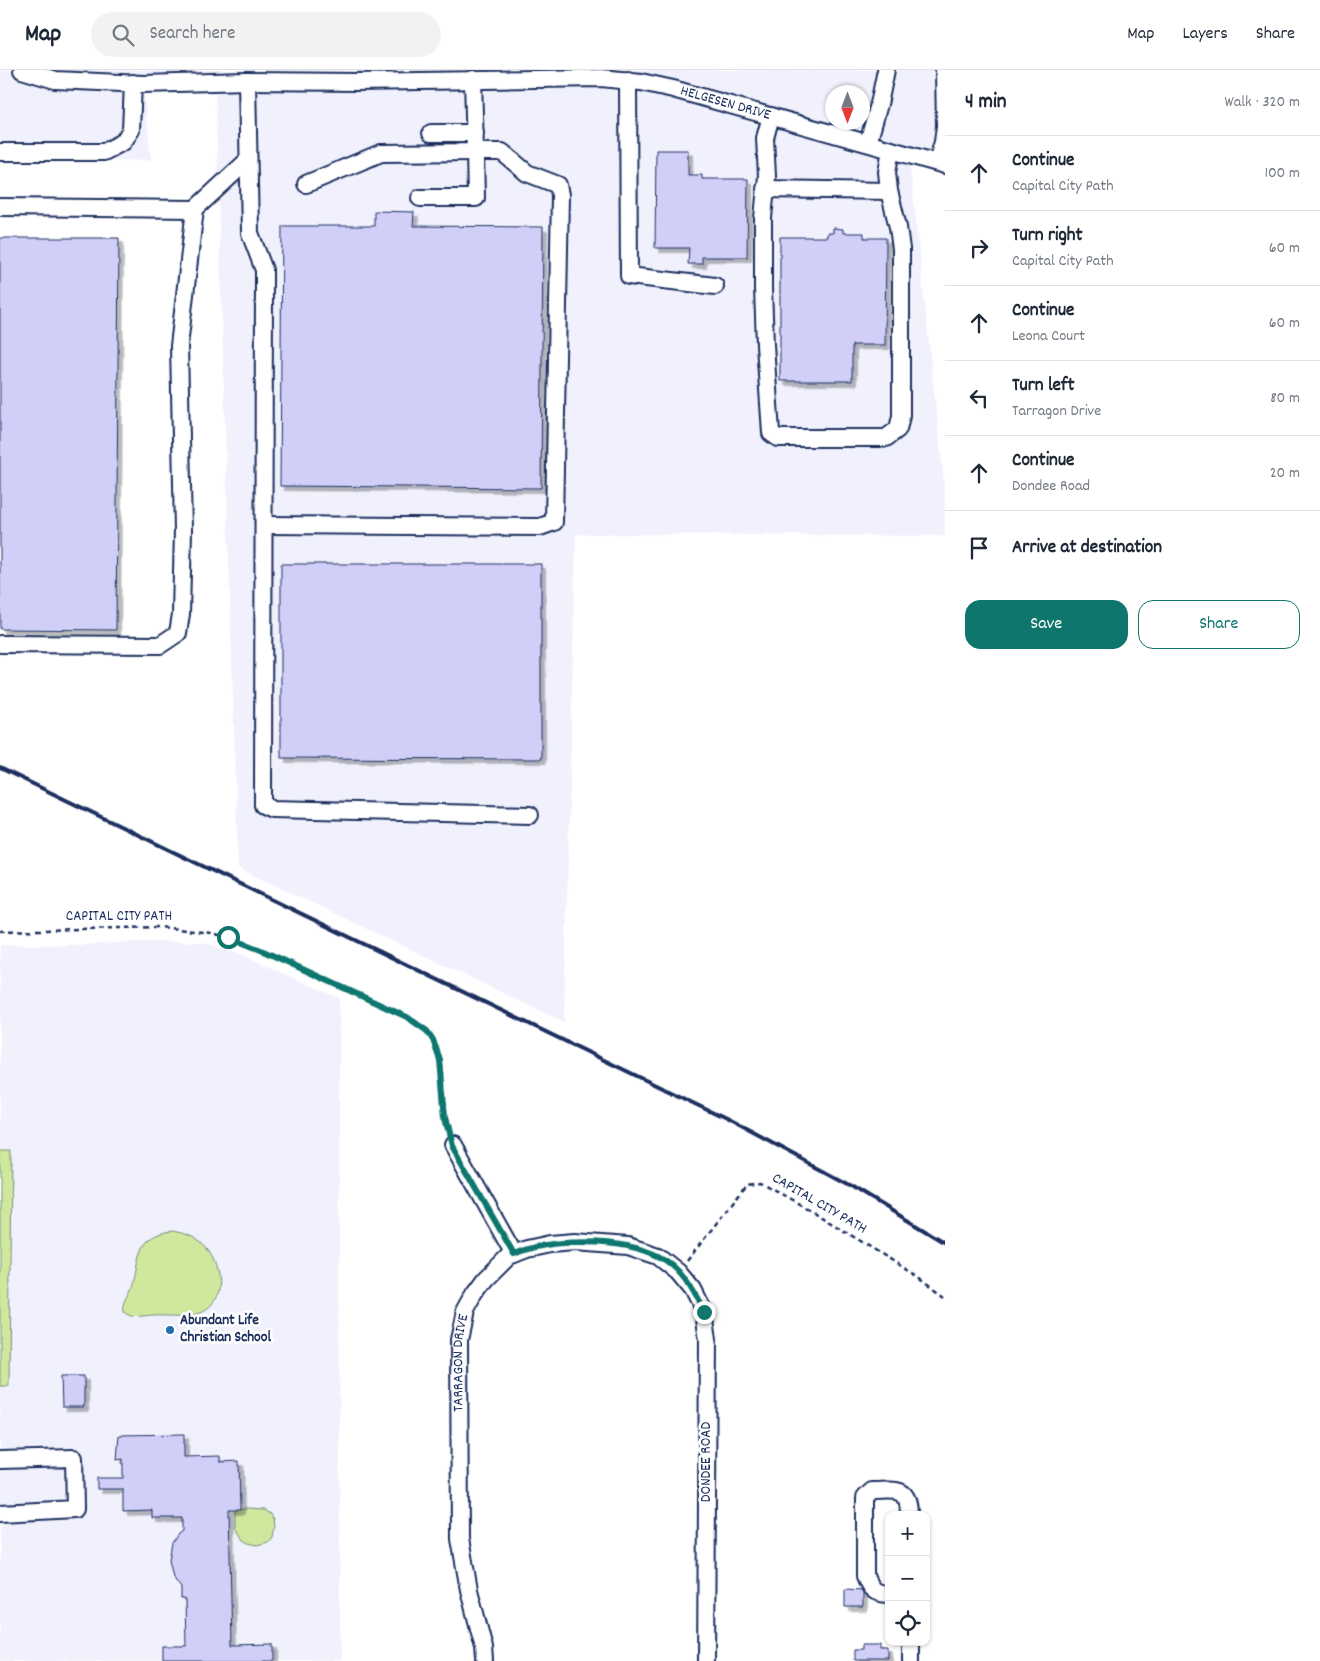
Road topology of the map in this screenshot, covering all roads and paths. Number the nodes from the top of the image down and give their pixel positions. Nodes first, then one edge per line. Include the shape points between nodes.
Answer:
1 (22, 70) edge
2 (886, 70) edge
3 (944, 70) edge
4 (473, 79) junction
5 (628, 80) junction
6 (247, 81) junction
7 (133, 83) junction
8 (771, 116) junction
9 (475, 133) junction
10 (431, 134) dead end
11 (868, 143) junction
12 (891, 150) junction
13 (0, 152) edge
14 (475, 152) junction
15 (248, 160) junction
16 (941, 164) edge
17 (306, 184) dead end
18 (766, 189) junction
19 (889, 191) junction
20 (420, 198) dead end
21 (0, 208) edge
22 (195, 208) junction
23 (715, 286) dead end
24 (264, 525) junction
25 (0, 644) edge
26 (530, 815) dead end
27 (0, 931) edge
28 (452, 1146) joint
29 (514, 1254) junction
30 (678, 1272) junction
31 (945, 1296) edge
32 (0, 1460) edge
33 (909, 1511) edge
34 (0, 1513) edge
35 (885, 1594) edge
36 (911, 1646) edge
37 (485, 1661) edge
38 (706, 1661) edge
39 (911, 1661) edge

1 - 7 street, HELGESEN DRIVE via 55,80
2 - 11 street
3 - 16 street
4 - 5 street, HELGESEN DRIVE
4 - 6 street, HELGESEN DRIVE
4 - 9 street
5 - 8 street, HELGESEN DRIVE
5 - 23 street via 629,276
6 - 7 street, HELGESEN DRIVE
6 - 15 street
7 - 13 street via 131,130 123,142 104,152
8 - 11 street, HELGESEN DRIVE
8 - 18 street via 765,138
9 - 10 street
9 - 14 street
11 - 12 street, HELGESEN DRIVE
12 - 16 street, HELGESEN DRIVE
12 - 19 street via 886,172
14 - 17 street via 381,153
14 - 20 street via 476,198
14 - 24 street via 502,152 527,173 558,185 554,522 540,527
15 - 22 street
15 - 24 street via 250,233 264,270
18 - 19 street
18 - 19 street via 763,218 765,345 771,432 778,438 886,438 898,429 901,416 901,249
21 - 22 street
22 - 25 street via 179,346 183,530 178,633 160,645
24 - 26 street via 263,805 272,810
27 - 28 path, CAPITAL CITY PATH via 160,927 210,933 261,950 407,1017 427,1031 437,1050 445,1118
28 - 29 street
29 - 30 street, TARRAGON DRIVE via 550,1244 575,1242 628,1246 658,1256
29 - 37 street, TARRAGON DRIVE via 500,1264 475,1294 465,1312 459,1340 460,1539
30 - 31 path, CAPITAL CITY PATH via 746,1184 760,1182 860,1240
30 - 38 street, DONDEE ROAD via 693,1290 704,1312 708,1339
32 - 34 street via 74,1458 75,1509
33 - 35 street via 909,1501 898,1491 872,1491 864,1498 864,1576 874,1590
36 - 39 street

